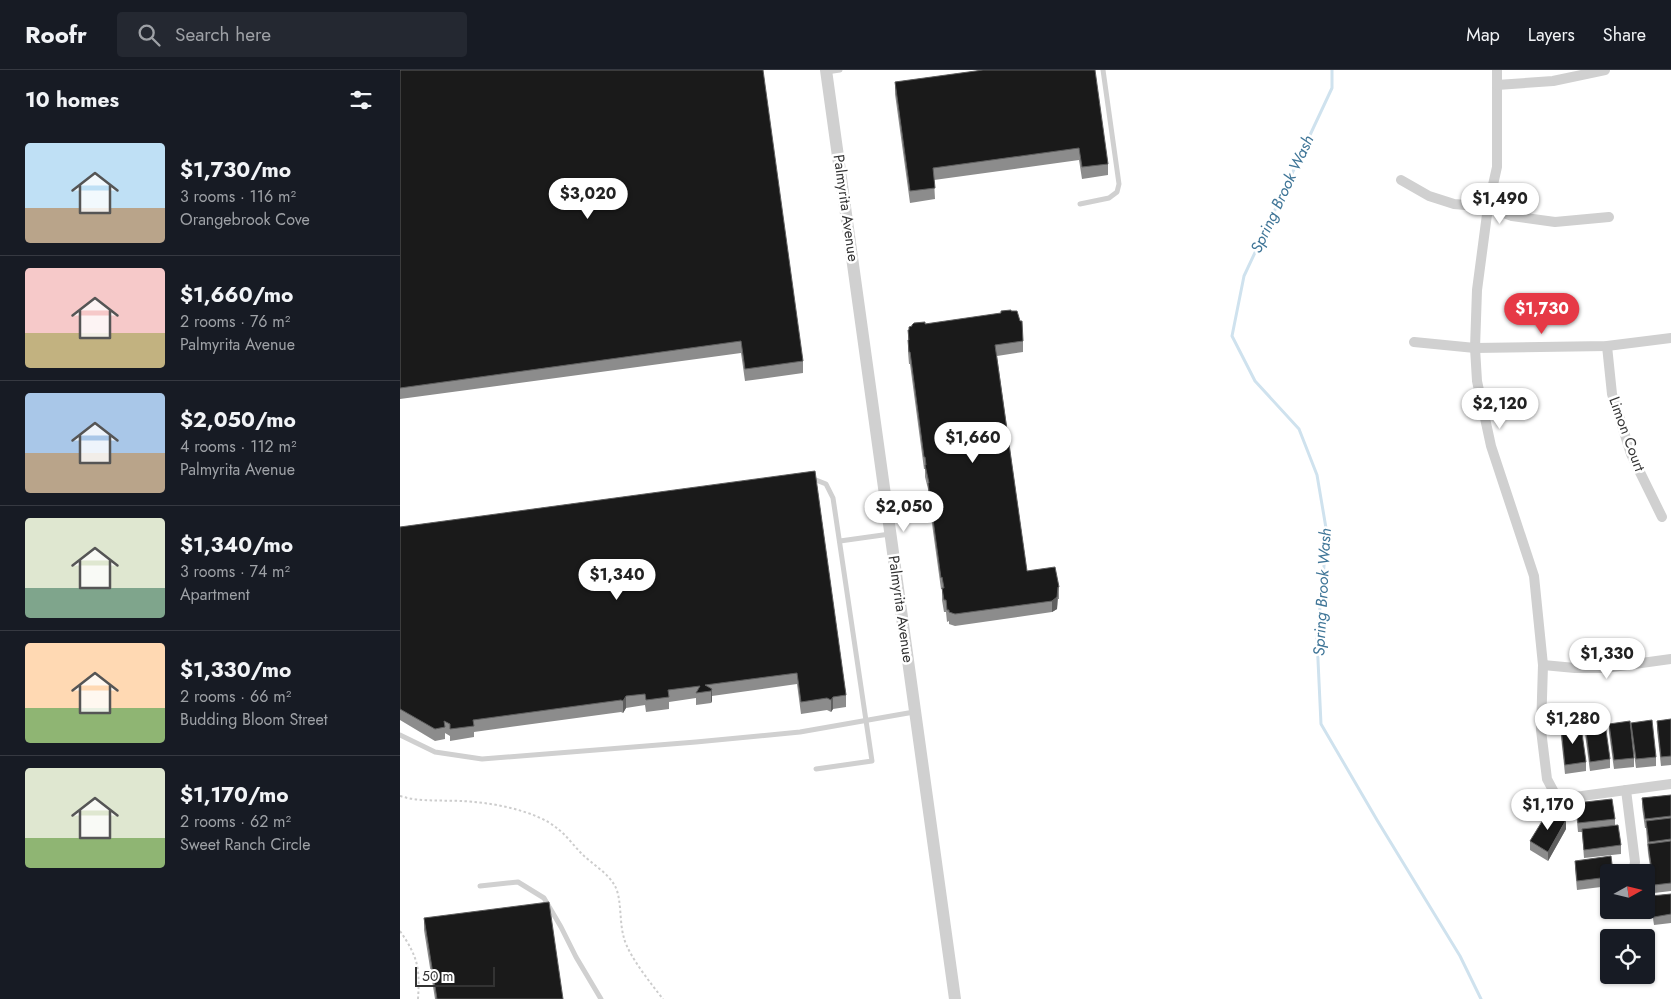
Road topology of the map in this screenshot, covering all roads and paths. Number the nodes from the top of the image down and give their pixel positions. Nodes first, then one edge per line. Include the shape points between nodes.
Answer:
1 (840, 70) edge
2 (1103, 70) edge
3 (1497, 70) edge
4 (1605, 70) edge
5 (826, 71) edge
6 (1497, 85) junction
7 (1401, 180) dead end
8 (1080, 204) dead end
9 (1488, 207) junction
10 (1609, 217) dead end
11 (1671, 338) edge
12 (1414, 342) dead end
13 (1607, 346) junction
14 (1475, 348) junction
15 (804, 478) edge
16 (1662, 517) dead end
17 (890, 534) junction
18 (840, 541) junction
19 (1671, 659) edge
20 (1543, 665) junction
21 (915, 712) junction
22 (866, 721) junction
23 (400, 734) edge
24 (816, 769) dead end
25 (1671, 784) edge
26 (1626, 790) junction
27 (400, 796) edge
28 (1635, 864) edge
29 (480, 886) dead end
30 (400, 931) edge
31 (418, 999) edge
32 (601, 999) edge
33 (663, 999) edge
34 (955, 999) edge

1 - 5 lane
2 - 8 lane via 1118,192 1109,198
3 - 6 street
4 - 6 street via 1553,81
5 - 17 street, Palmyrita Avenue
6 - 9 street via 1497,167
7 - 9 street via 1429,196 1454,204
9 - 10 street via 1512,216 1555,222
9 - 14 street via 1477,290
11 - 13 street
12 - 14 street
13 - 14 street
13 - 16 street, Limon Court via 1612,394 1631,454
14 - 20 street via 1477,381 1491,446 1534,576
15 - 18 lane via 826,484 833,498
17 - 18 lane
17 - 21 street, Palmyrita Avenue
18 - 22 lane
19 - 20 street via 1605,668
20 - 26 street via 1541,730 1551,788 1555,794 1566,797
21 - 22 lane
21 - 34 street, Palmyrita Avenue
22 - 23 lane via 800,732 482,758 434,752
22 - 24 lane via 872,761
25 - 26 street
26 - 28 street
27 - 33 path via 481,802 524,812 558,829 615,885 624,940
29 - 32 lane via 518,882 544,898
30 - 31 path via 417,963

